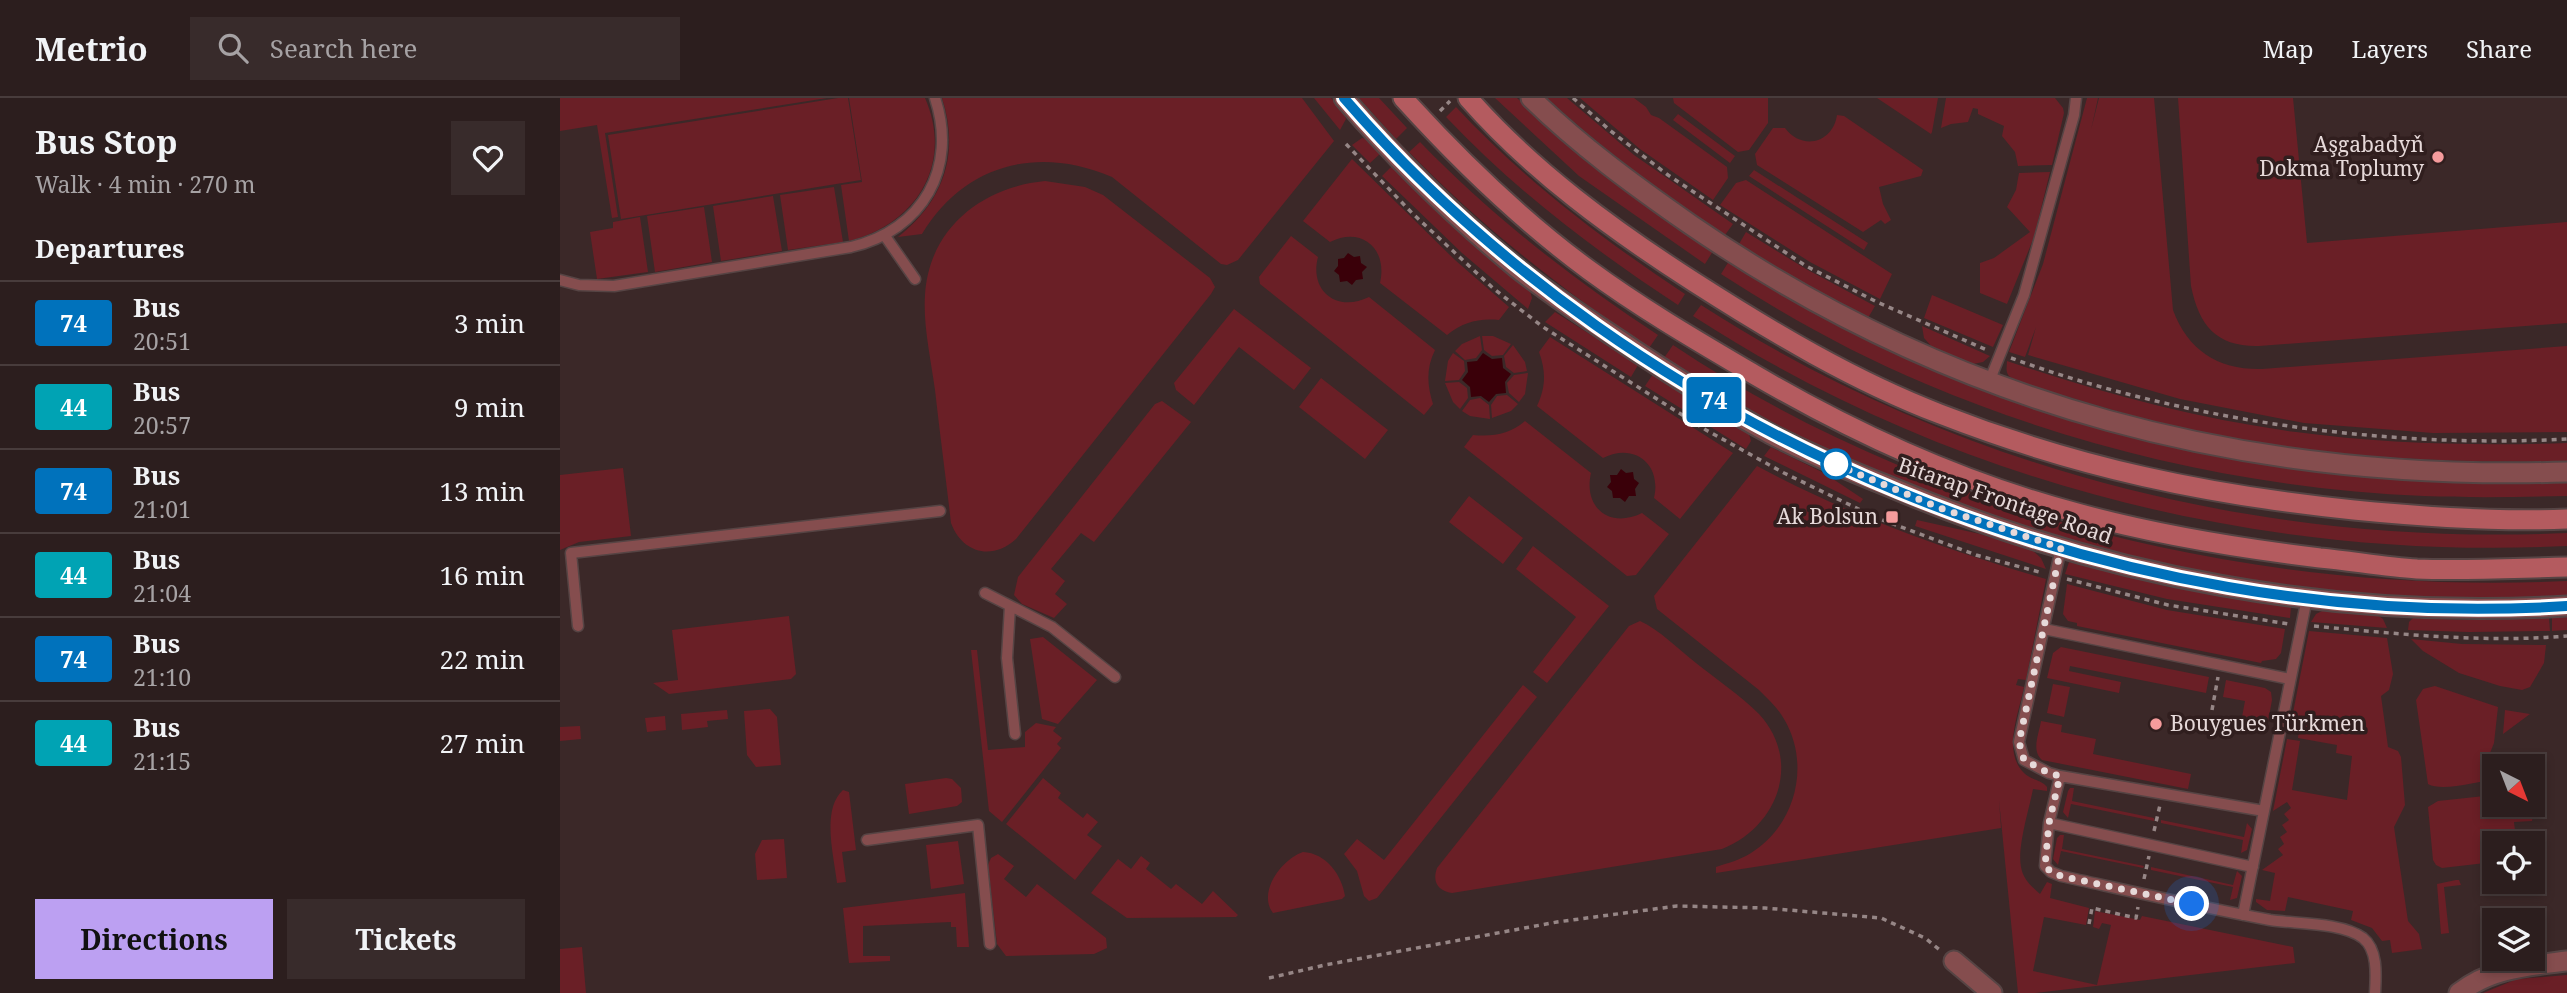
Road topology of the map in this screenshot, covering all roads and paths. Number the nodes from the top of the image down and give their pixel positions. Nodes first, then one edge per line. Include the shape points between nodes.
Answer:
1 (934, 98) edge
2 (1344, 98) edge
3 (1404, 98) edge
4 (1531, 98) edge
5 (1573, 98) edge
6 (2076, 98) edge
7 (1459, 100) edge
8 (1440, 111) dead end
9 (886, 236) junction
10 (915, 279) dead end
11 (560, 280) edge
12 (2001, 354) junction
13 (1989, 383) junction
14 (2567, 439) edge
15 (2567, 472) edge
16 (940, 511) dead end
17 (2567, 519) edge
18 (2061, 548) junction
19 (2567, 567) edge
20 (985, 593) dead end
21 (2307, 598) junction
22 (1010, 606) junction
23 (2567, 606) edge
24 (578, 626) dead end
25 (2044, 628) junction
26 (1115, 677) dead end
27 (2290, 679) junction
28 (2217, 680) dead end
29 (2212, 710) dead end
30 (1015, 734) dead end
31 (2060, 776) junction
32 (2162, 793) junction
33 (2264, 811) junction
34 (2049, 823) junction
35 (867, 840) dead end
36 (2151, 845) junction
37 (2253, 867) junction
38 (2141, 893) junction
39 (2244, 915) junction
40 (2089, 924) dead end
41 (990, 944) dead end
42 (1954, 961) joint
43 (2567, 961) edge
44 (1269, 978) dead end
45 (1992, 993) edge
46 (2375, 993) edge
47 (2459, 993) edge

1 - 9 lane via 943,132 939,167 919,207
2 - 18 street, Bitarap Frontage Road via 1436,194 1516,267 1687,384 1825,460 1940,508
3 - 19 main road via 1472,170 1591,272 1793,397 1941,467 2074,513 2238,548 2414,569
4 - 13 street via 1596,156 1737,255 1879,336
5 - 12 path via 1657,167 1806,266 1920,322
6 - 12 lane via 2024,295
7 - 8 path
7 - 17 main road via 1649,253 1809,351 1940,414 2070,459 2182,486 2423,517
9 - 10 lane
9 - 11 lane via 851,247 614,286
12 - 13 lane
12 - 14 path via 2168,404 2299,428 2427,439
13 - 15 street via 2093,418 2255,453 2356,467
16 - 24 lane via 571,553
18 - 21 street, Bitarap Frontage Road via 2219,587
18 - 25 lane
20 - 22 lane
21 - 23 street, Bitarap Frontage Road via 2397,606
21 - 27 lane
22 - 26 lane via 1052,627
22 - 30 lane via 1007,658
25 - 27 lane
25 - 31 lane via 2019,742 2024,760
27 - 33 lane
28 - 29 path
31 - 32 lane
31 - 34 lane
32 - 33 lane
32 - 36 path
33 - 37 lane
34 - 36 lane
34 - 38 lane via 2044,859 2051,872
35 - 41 lane via 978,824
36 - 37 lane
36 - 38 path
37 - 39 lane
38 - 39 lane
38 - 40 path via 2136,918 2092,908
39 - 46 lane via 2303,922 2361,936 2370,945 2376,966
42 - 44 path via 1926,938 1881,918 1677,906 1557,922
42 - 45 street
43 - 47 street via 2504,969 2475,980

